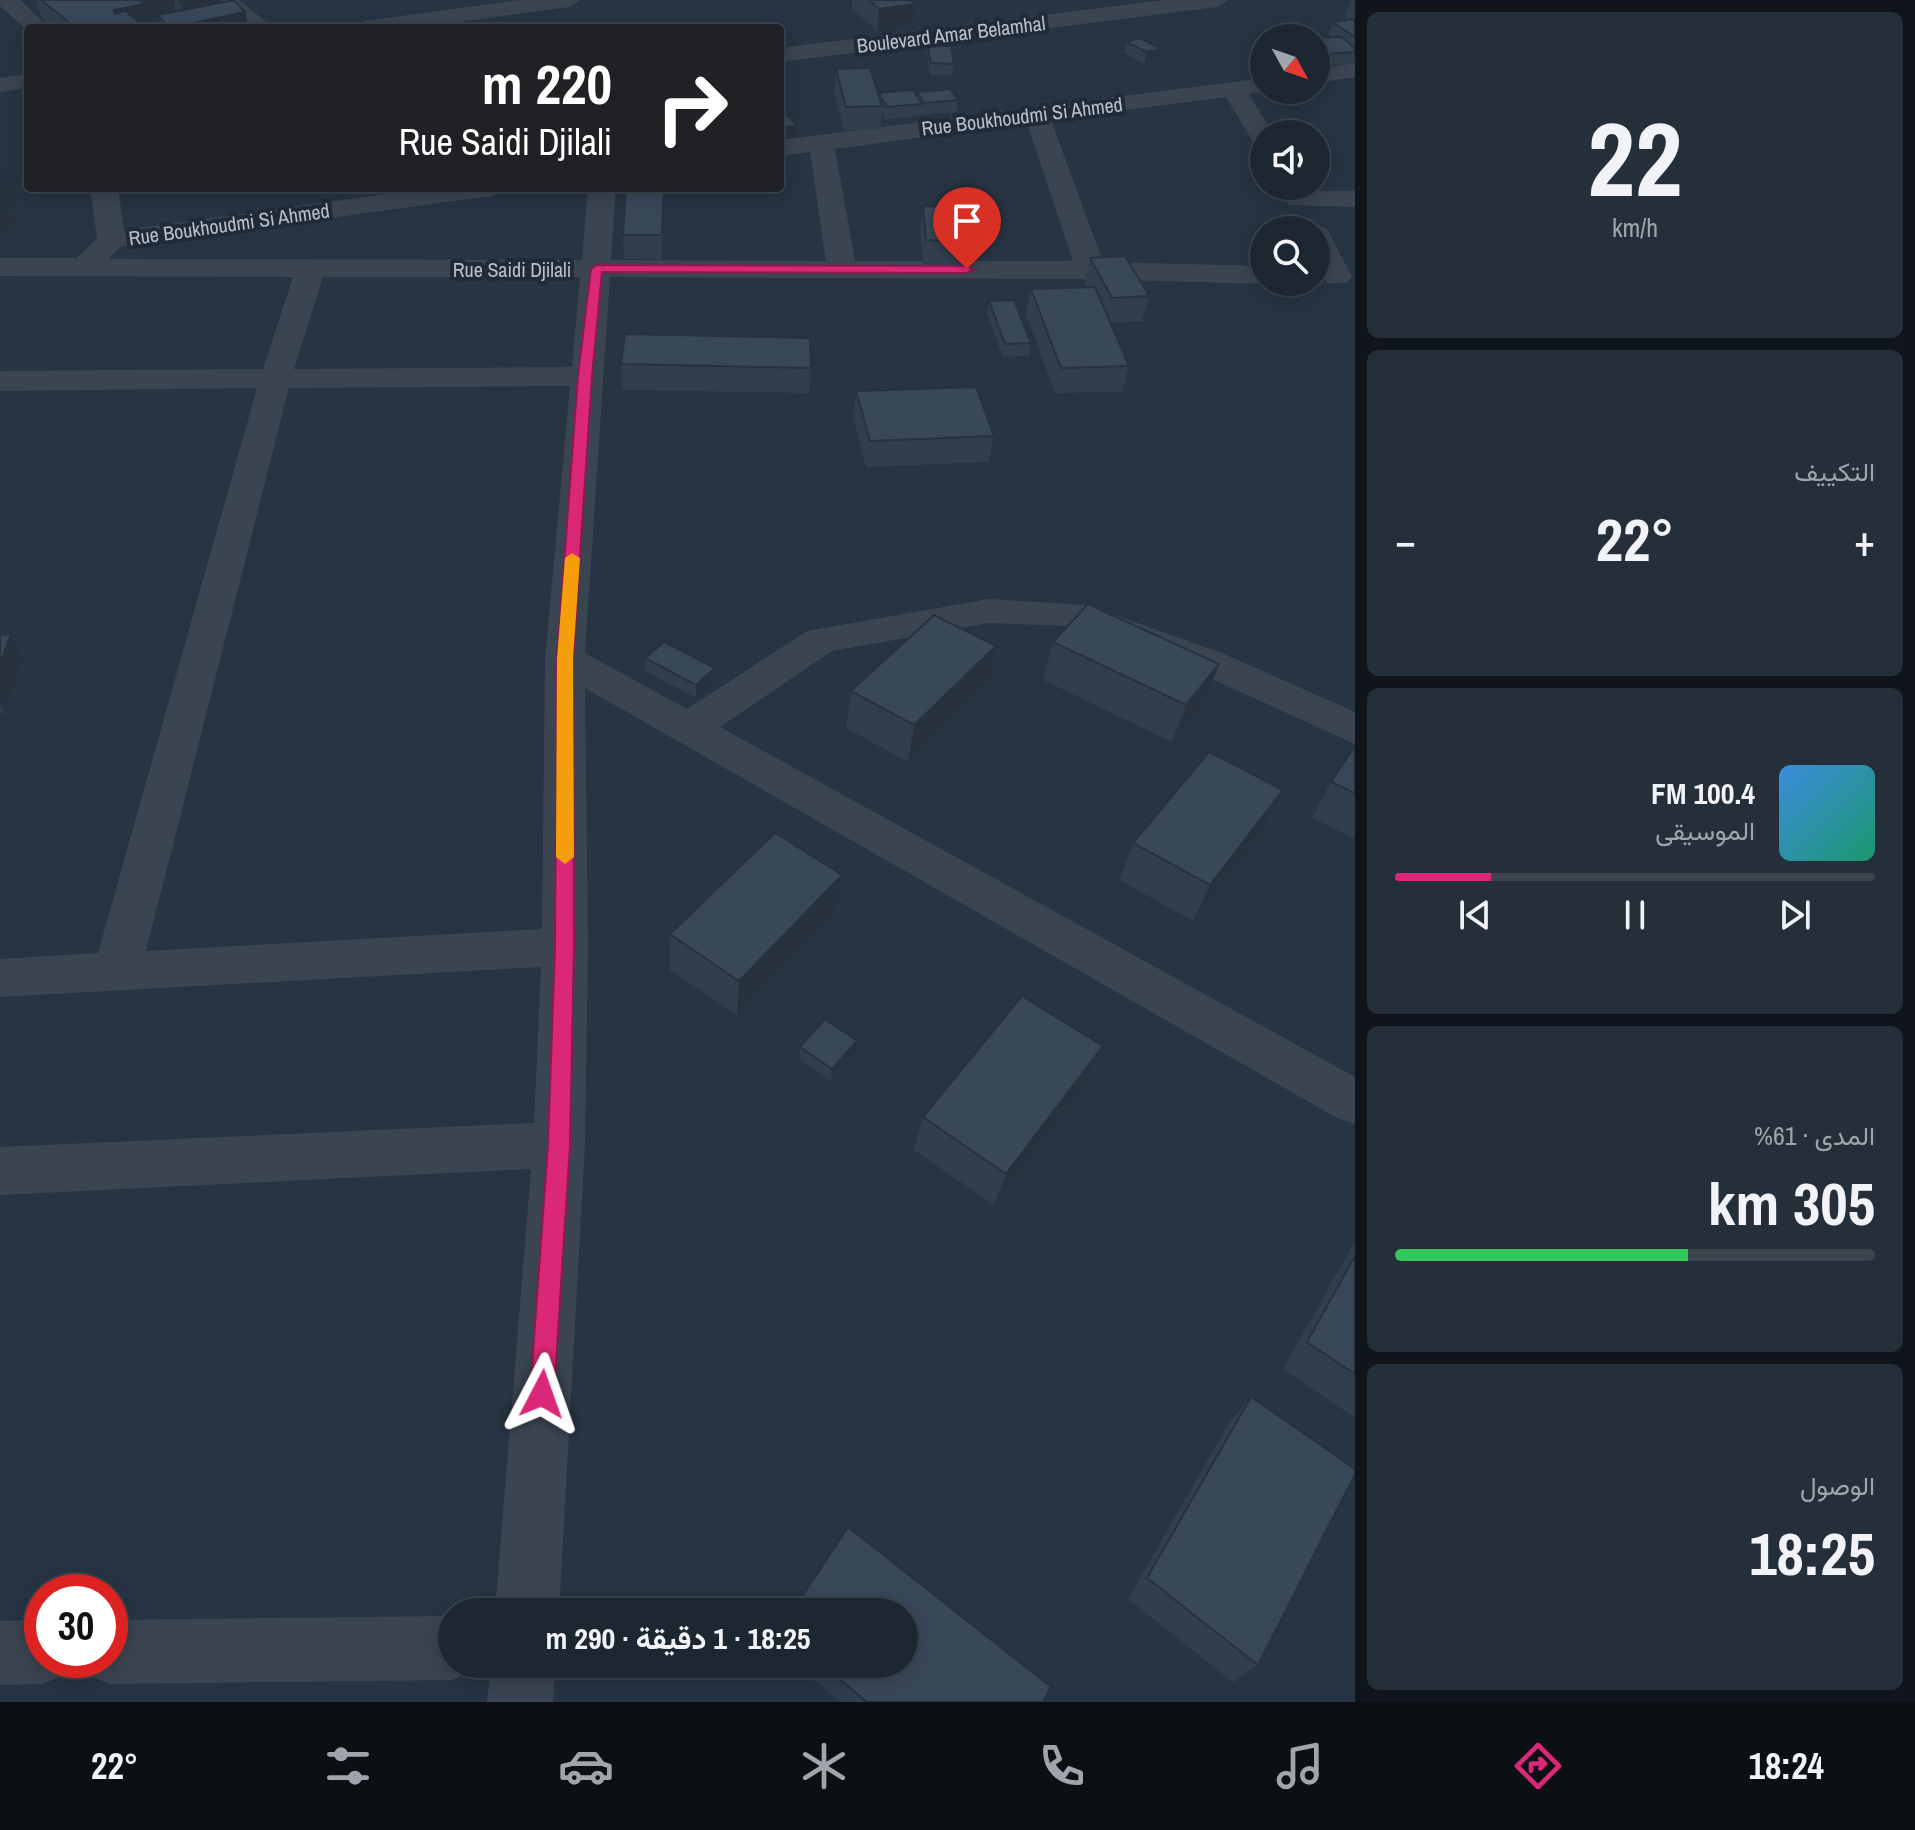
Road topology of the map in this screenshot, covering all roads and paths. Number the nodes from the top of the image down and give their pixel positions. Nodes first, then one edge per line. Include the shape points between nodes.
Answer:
1 (7, 0) edge
2 (225, 0) edge
3 (569, 0) edge
4 (1217, 0) edge
5 (472, 20) edge
6 (34, 24) edge
7 (257, 24) edge
8 (418, 24) edge
9 (784, 54) edge
10 (1355, 70) edge
11 (1330, 74) edge
12 (24, 82) edge
13 (0, 85) edge
14 (1250, 87) edge
15 (1234, 90) junction
16 (1036, 113) junction
17 (1252, 120) edge
18 (821, 142) junction
19 (784, 147) edge
20 (105, 192) edge
21 (274, 192) edge
22 (461, 192) edge
23 (602, 192) edge
24 (1330, 196) edge
25 (1355, 199) edge
26 (277, 217) junction
27 (111, 240) junction
28 (85, 265) junction
29 (0, 267) edge
30 (597, 269) junction
31 (842, 269) junction
32 (310, 270) junction
33 (1091, 270) junction
34 (1250, 275) edge
35 (585, 376) junction
36 (276, 377) junction
37 (0, 381) edge
38 (565, 659) junction
39 (687, 729) junction
40 (1355, 729) edge
41 (565, 947) junction
42 (116, 974) junction
43 (0, 978) edge
44 (1355, 1102) edge
45 (559, 1145) junction
46 (0, 1171) edge
47 (528, 1598) edge
48 (438, 1648) edge
49 (24, 1652) edge
50 (128, 1652) edge
51 (0, 1653) edge
52 (522, 1678) edge
53 (520, 1702) edge

1 - 6 street
2 - 7 street
3 - 5 street
4 - 9 street, Boulevard Amar Belamhal
5 - 8 street
10 - 11 street
12 - 13 street
14 - 15 street, Rue Boukhoudmi Si Ahmed
15 - 16 street, Rue Boukhoudmi Si Ahmed
15 - 17 street
16 - 18 street, Rue Boukhoudmi Si Ahmed
16 - 33 street
18 - 19 street, Rue Boukhoudmi Si Ahmed
18 - 31 street
20 - 27 street
21 - 26 street
22 - 26 street, Rue Boukhoudmi Si Ahmed
23 - 30 street
24 - 25 street
26 - 27 street, Rue Boukhoudmi Si Ahmed
27 - 28 street
28 - 29 street, Rue Saidi Djilali
28 - 32 street, Rue Saidi Djilali
30 - 31 street, Rue Saidi Djilali
30 - 32 street, Rue Saidi Djilali
30 - 35 street
31 - 33 street, Rue Saidi Djilali
32 - 36 street
33 - 34 street, Rue Saidi Djilali
35 - 36 street
35 - 38 street
36 - 37 street
36 - 42 street
38 - 39 street
38 - 41 street
39 - 40 street via 821,640 989,611 1073,614 1208,662
39 - 44 street
41 - 42 street
41 - 45 street
42 - 43 street
45 - 46 street
45 - 47 street
48 - 50 street
49 - 51 street
52 - 53 street

